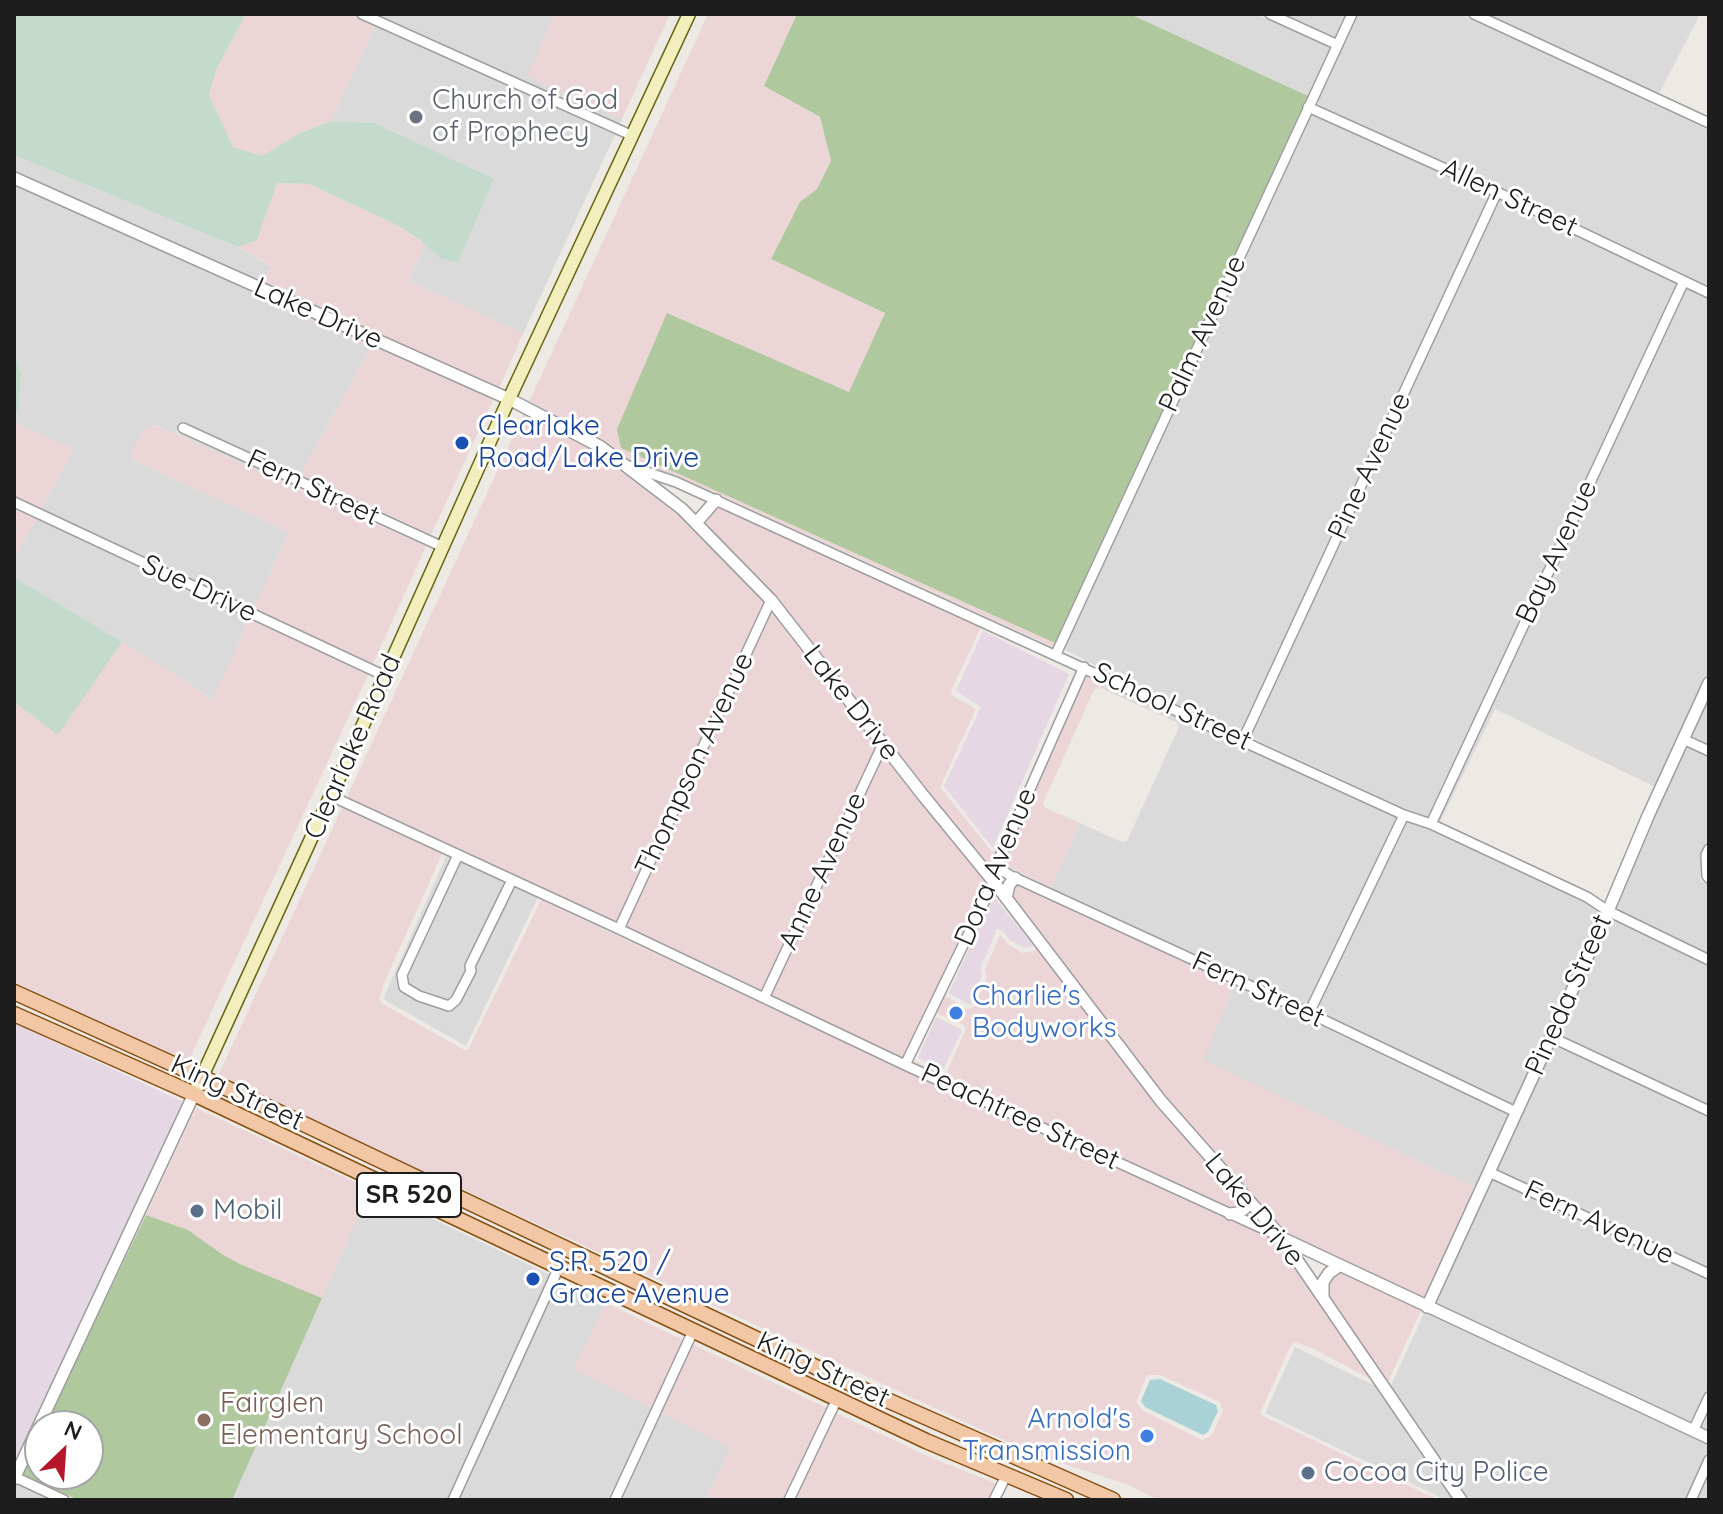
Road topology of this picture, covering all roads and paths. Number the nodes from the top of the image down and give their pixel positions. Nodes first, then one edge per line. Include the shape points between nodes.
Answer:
1 (362, 14) edge
2 (689, 14) edge
3 (1270, 14) edge
4 (1352, 14) edge
5 (1474, 14) edge
6 (1338, 45) junction
7 (1308, 107) junction
8 (1709, 123) edge
9 (633, 136) junction
10 (14, 178) edge
11 (1497, 192) junction
12 (1684, 281) junction
13 (1709, 293) edge
14 (509, 399) junction
15 (183, 428) dead end
16 (629, 466) junction
17 (716, 500) junction
18 (14, 502) edge
19 (696, 523) junction
20 (443, 547) junction
21 (771, 600) junction
22 (1056, 654) junction
23 (1084, 667) junction
24 (385, 676) junction
25 (1709, 683) edge
26 (1683, 739) junction
27 (1243, 740) junction
28 (883, 744) junction
29 (1709, 751) edge
30 (331, 796) junction
31 (1404, 815) junction
32 (1431, 824) junction
33 (1709, 849) edge
34 (458, 855) junction
35 (1000, 869) junction
36 (1708, 877) edge
37 (1015, 878) junction
38 (512, 880) junction
39 (994, 882) junction
40 (1006, 898) junction
41 (1608, 911) junction
42 (619, 929) junction
43 (1709, 960) edge
44 (14, 992) edge
45 (764, 998) junction
46 (1309, 1013) junction
47 (14, 1014) edge
48 (1551, 1037) junction
49 (905, 1065) junction
50 (202, 1076) junction
51 (194, 1094) junction
52 (1709, 1111) edge
53 (1516, 1112) junction
54 (1489, 1172) junction
55 (1245, 1196) junction
56 (1230, 1214) junction
57 (1282, 1238) junction
58 (530, 1253) junction
59 (1340, 1265) junction
60 (559, 1267) junction
61 (1709, 1274) edge
62 (1323, 1298) junction
63 (1427, 1307) junction
64 (701, 1312) junction
65 (694, 1329) junction
66 (860, 1388) junction
67 (1709, 1397) edge
68 (837, 1399) junction
69 (1693, 1431) junction
70 (1709, 1438) edge
71 (1709, 1460) edge
72 (1006, 1476) junction
73 (14, 1478) edge
74 (1093, 1492) junction
75 (64, 1500) edge
76 (453, 1500) edge
77 (615, 1500) edge
78 (789, 1500) edge
79 (994, 1500) edge
80 (1066, 1500) edge
81 (1113, 1500) edge
82 (1461, 1500) edge
83 (1691, 1500) edge

1 - 9 street
2 - 9 main road, Clearlake Road
3 - 6 street
4 - 6 street, Palm Avenue
5 - 8 street
6 - 7 street, Palm Avenue
7 - 11 street, Allen Street
7 - 22 street, Palm Avenue
9 - 14 main road, Clearlake Road
10 - 14 street, Lake Drive
11 - 12 street, Allen Street
11 - 27 street, Pine Avenue
12 - 13 street, Allen Street
12 - 32 street, Bay Avenue
14 - 16 street, Lake Drive
14 - 20 main road, Clearlake Road
15 - 20 street, Fern Street
16 - 17 street, School Street
16 - 19 street, Lake Drive
17 - 19 street
17 - 22 street, School Street
18 - 24 street, Sue Drive
19 - 21 street, Lake Drive
20 - 24 main road, Clearlake Road
21 - 28 street, Lake Drive
21 - 42 street, Thompson Avenue
22 - 23 street, School Street
23 - 27 street, School Street
23 - 35 street, Dora Avenue via 999,859
24 - 30 main road, Clearlake Road
25 - 26 street, Pineda Street
26 - 29 street
26 - 41 street, Pineda Street
27 - 31 street, School Street
28 - 39 street, Lake Drive
28 - 45 street, Anne Avenue
30 - 34 street, Peachtree Street
30 - 50 main road, Clearlake Road
31 - 32 street, School Street
31 - 46 street
32 - 41 street, School Street
33 - 36 street
34 - 38 street, Peachtree Street
34 - 38 street via 402,975 404,987 419,996 449,1006 456,1000
35 - 37 street, Fern Street
35 - 39 street, Dora Avenue
37 - 40 street
37 - 46 street, Fern Street
38 - 42 street, Peachtree Street
39 - 40 street, Lake Drive
39 - 49 street, Dora Avenue
40 - 55 street, Lake Drive via 1161,1101
41 - 43 street, School Street
41 - 48 street, Pineda Street
42 - 45 street, Peachtree Street
44 - 50 main road, King Street / SR 520
45 - 49 street, Peachtree Street
46 - 53 street, Fern Street
47 - 51 main road, King Street / SR 520
48 - 52 street
48 - 53 street, Pineda Street
49 - 56 street, Peachtree Street
50 - 51 main road, Clearlake Road
50 - 64 main road, King Street / SR 520
51 - 58 main road, King Street / SR 520
51 - 73 street, Clearlake Road
53 - 54 street, Pineda Street
54 - 61 street, Fern Avenue
54 - 63 street, Pineda Street
55 - 56 street via 1244,1209
55 - 57 street, Lake Drive
56 - 57 street, Peachtree Street
57 - 59 street, Peachtree Street
57 - 62 street, Lake Drive
58 - 60 main road, King Street / SR 520
58 - 64 main road via 543,1249 682,1314
59 - 62 street via 1323,1282
59 - 63 street, Peachtree Street
60 - 65 main road, King Street / SR 520
60 - 76 street
62 - 82 street, Lake Drive
63 - 69 street, Peachtree Street
64 - 66 main road, King Street / SR 520
65 - 66 main road via 704,1324 854,1392
65 - 68 main road, King Street / SR 520
65 - 77 street
66 - 74 main road, King Street / SR 520
67 - 69 street
68 - 72 main road, King Street / SR 520
68 - 78 street
69 - 70 street, Peachtree Street
71 - 83 street
72 - 74 main road via 1024,1472 1081,1493
72 - 79 street
72 - 80 main road, King Street / SR 520
73 - 75 street
74 - 81 main road, King Street / SR 520

